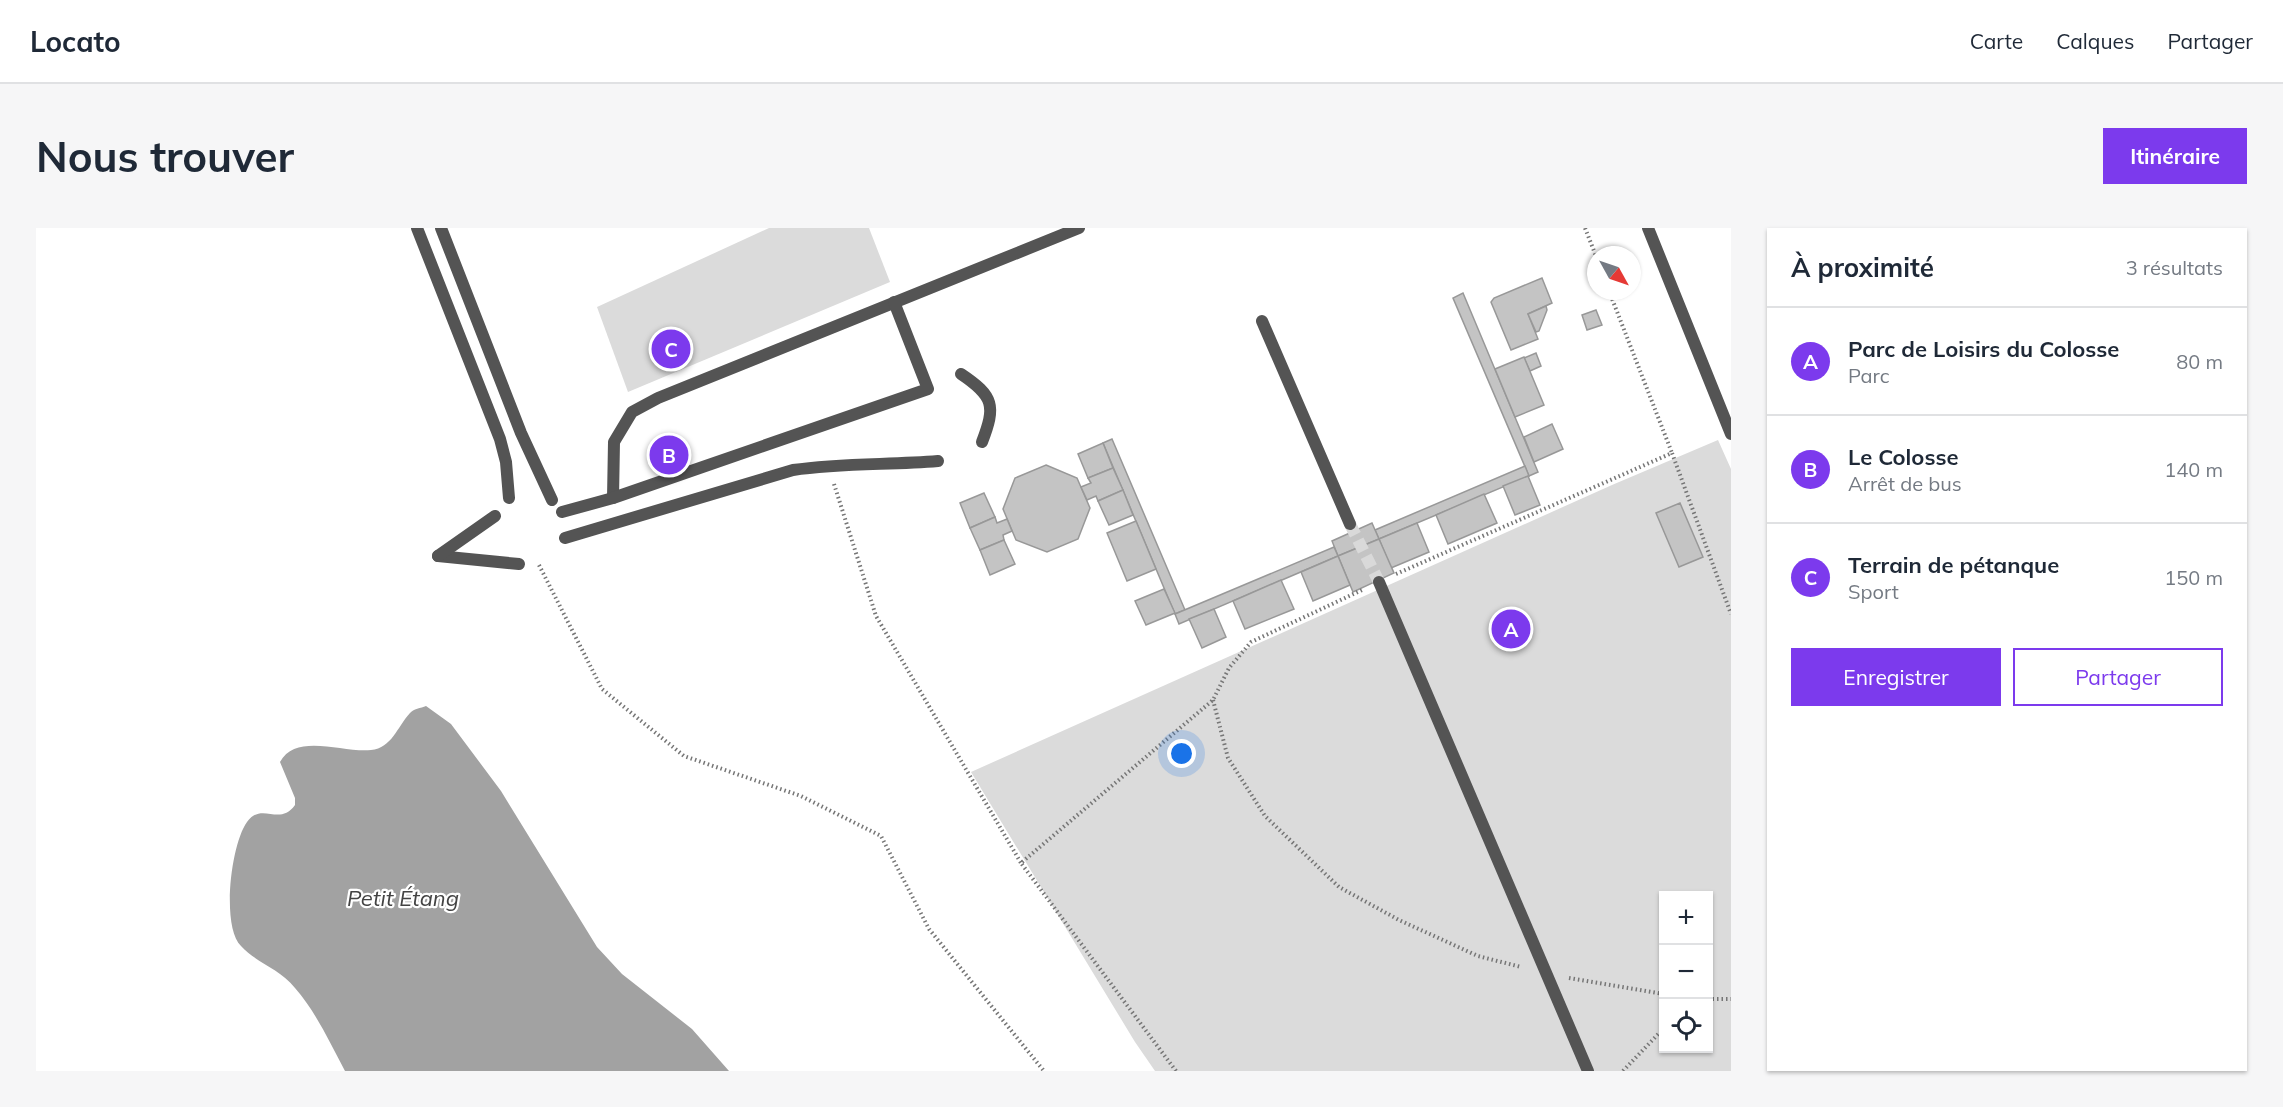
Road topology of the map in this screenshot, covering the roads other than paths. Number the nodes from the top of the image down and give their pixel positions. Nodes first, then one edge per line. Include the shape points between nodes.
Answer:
1 (417, 228) edge
2 (441, 228) edge
3 (1078, 228) edge
4 (1648, 228) edge
5 (894, 302) junction
6 (1262, 321) dead end
7 (961, 374) dead end
8 (1731, 434) edge
9 (982, 442) dead end
10 (938, 461) dead end
11 (509, 498) dead end
12 (613, 498) junction
13 (552, 500) dead end
14 (562, 512) dead end
15 (495, 516) dead end
16 (1350, 524) tunnel mouth
17 (565, 538) dead end
18 (519, 564) dead end
19 (1379, 582) tunnel mouth
20 (1588, 1071) edge

1 - 11 street via 500,439
2 - 13 street via 521,433
3 - 5 street
4 - 8 street
5 - 12 street via 632,412 614,442
5 - 12 street via 928,388
6 - 16 street
7 - 9 street via 982,390 988,401 991,419
10 - 17 street via 793,470
12 - 14 street
15 - 18 street via 438,556
19 - 20 street

